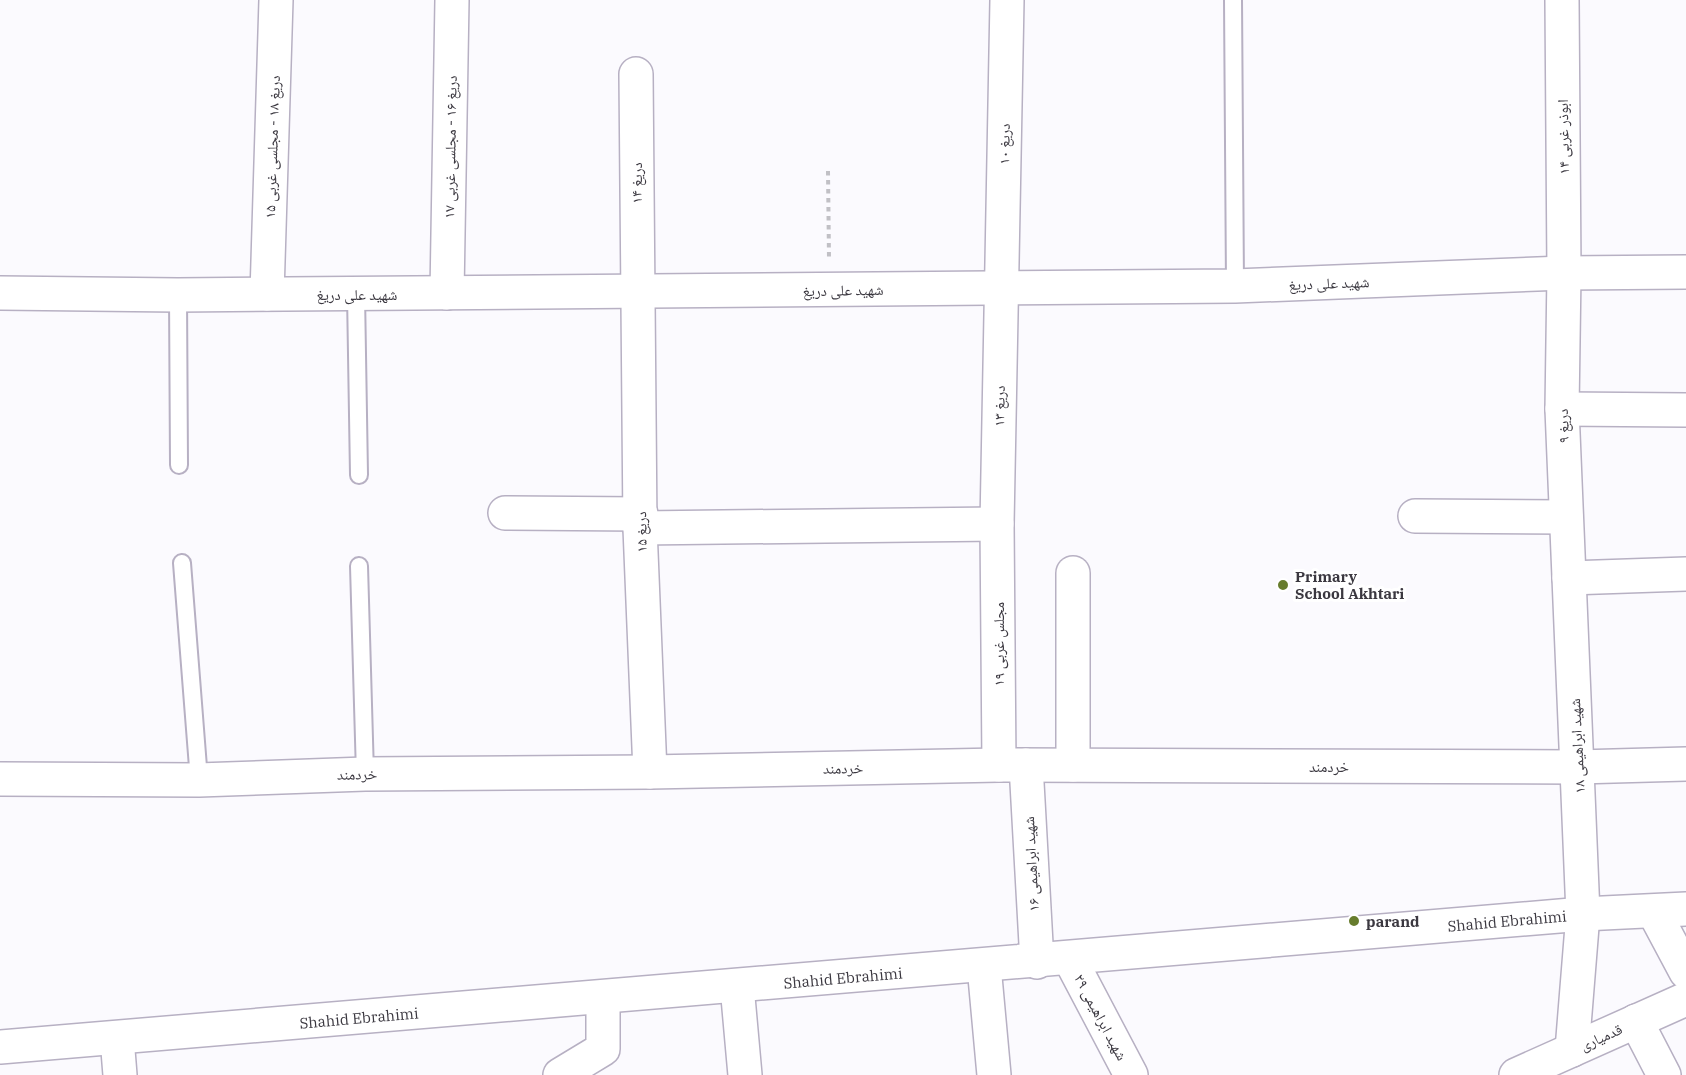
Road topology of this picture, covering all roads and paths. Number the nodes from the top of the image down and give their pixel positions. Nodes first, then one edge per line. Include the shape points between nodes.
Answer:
1 (276, 0) edge
2 (452, 0) edge
3 (1007, 0) edge
4 (1233, 0) edge
5 (1562, 0) edge
6 (636, 74) dead end
7 (828, 171) dead end
8 (1686, 272) edge
9 (1564, 273) junction
10 (1235, 286) junction
11 (1002, 288) junction
12 (830, 290) junction
13 (637, 292) junction
14 (0, 293) edge
15 (447, 293) junction
16 (267, 294) junction
17 (356, 294) junction
18 (178, 295) junction
19 (1562, 409) junction
20 (1686, 410) edge
21 (179, 465) dead end
22 (359, 475) dead end
23 (505, 513) dead end
24 (1415, 516) dead end
25 (1566, 517) junction
26 (641, 521) junction
27 (997, 524) junction
28 (182, 563) dead end
29 (359, 566) dead end
30 (1073, 573) dead end
31 (1686, 574) edge
32 (1569, 578) junction
33 (1686, 764) edge
34 (1013, 765) junction
35 (1073, 765) junction
36 (1578, 767) junction
37 (650, 772) junction
38 (365, 774) junction
39 (0, 779) edge
40 (199, 780) junction
41 (1686, 909) edge
42 (1654, 912) junction
43 (1583, 914) junction
44 (1070, 959) junction
45 (1037, 962) junction
46 (984, 966) junction
47 (1686, 972) edge
48 (738, 986) junction
49 (603, 997) junction
50 (1686, 999) edge
51 (1636, 1021) junction
52 (117, 1038) junction
53 (0, 1047) edge
54 (1572, 1050) junction
55 (1534, 1071) edge
56 (120, 1075) edge
57 (560, 1075) edge
58 (745, 1075) edge
59 (994, 1075) edge
60 (1131, 1075) edge
61 (1664, 1075) edge

1 - 16 street, دریغ ۱۸ - مجلسی غربی ۱۵
2 - 15 street, دریغ ۱۶ - مجلسی غربی ۱۷
3 - 11 street, دریغ ۱۰
4 - 10 lane
5 - 9 street, ابوذر غربی ۱۴
6 - 13 street, دریغ ۱۴
7 - 12 path
8 - 9 street, شهید علی دریغ
9 - 10 street, شهید علی دریغ
9 - 19 street, دریغ ۹
10 - 11 street, شهید علی دریغ
11 - 12 street, شهید علی دریغ
11 - 27 street, دریغ ۱۳
12 - 13 street, شهید علی دریغ
13 - 15 street, شهید علی دریغ
13 - 26 street, دریغ ۱۵
14 - 18 street, شهید علی دریغ
15 - 17 street, شهید علی دریغ
16 - 17 street, شهید علی دریغ
16 - 18 street, شهید علی دریغ
17 - 22 lane
18 - 21 lane
19 - 20 street
19 - 25 street, دریغ ۹
23 - 26 street
24 - 25 street
25 - 32 street, دریغ ۹
26 - 27 street
26 - 37 street, دریغ ۱۵
27 - 34 street, مجلس غربی ۱۹
28 - 40 lane
29 - 38 lane
30 - 35 street
31 - 32 street
32 - 36 street, شهید ابراهیمی ۱۸
33 - 36 street, خردمند
34 - 35 street, خردمند
34 - 37 street, خردمند
34 - 45 street, شهید ابراهیمی ۱۶
35 - 36 street, خردمند
36 - 43 street, شهید ابراهیمی ۱۸
37 - 38 street, خردمند
38 - 40 street, خردمند
39 - 40 street, خردمند
41 - 42 street, Shahid Ebrahimi
42 - 43 street, Shahid Ebrahimi
42 - 47 street
43 - 44 street, Shahid Ebrahimi
43 - 54 street, شهید ابراهیمی ۱۸
44 - 45 street, Shahid Ebrahimi
44 - 60 street, شهید ابراهیمی ۲۹
45 - 46 street, Shahid Ebrahimi
46 - 48 street, Shahid Ebrahimi
46 - 59 street
48 - 49 street, Shahid Ebrahimi
48 - 58 street
49 - 52 street, Shahid Ebrahimi
49 - 57 street via 603,1049
50 - 51 street, قدمیاری
51 - 54 street, قدمیاری
51 - 61 street
52 - 53 street, Shahid Ebrahimi
52 - 56 street
54 - 55 street, قدمیاری

